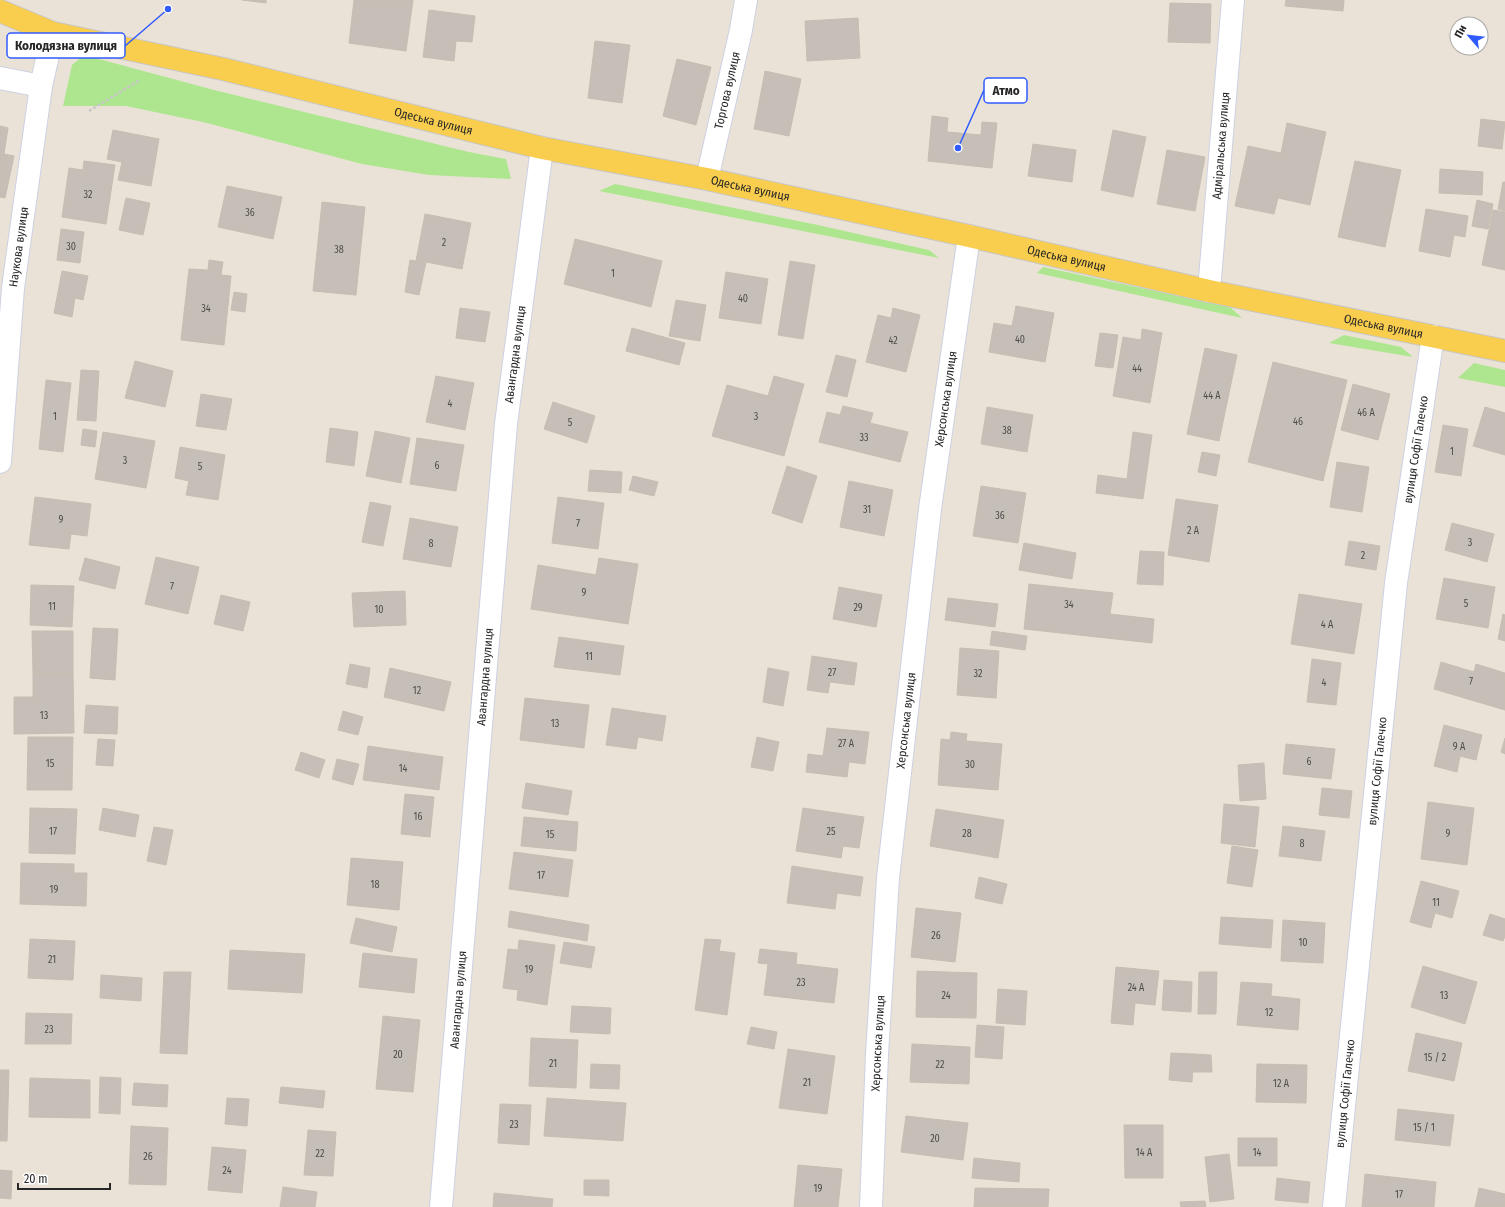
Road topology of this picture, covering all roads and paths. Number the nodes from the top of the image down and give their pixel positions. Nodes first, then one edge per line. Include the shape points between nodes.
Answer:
1 (746, 0) edge
2 (1233, 0) edge
3 (0, 11) edge
4 (53, 33) junction
5 (0, 78) edge
6 (41, 86) junction
7 (128, 86) dead end
8 (89, 111) dead end
9 (542, 148) junction
10 (707, 179) junction
11 (968, 236) junction
12 (1208, 291) junction
13 (1433, 336) junction
14 (1505, 351) edge
15 (0, 462) edge
16 (441, 1207) edge
17 (872, 1207) edge
18 (1334, 1207) edge

1 - 10 street, Торгова вулиця
2 - 12 street, Адміральська вулиця
3 - 4 main road, Одеська вулиця
4 - 6 street, Наукова вулиця
4 - 9 main road, Одеська вулиця via 223,69
5 - 6 street
6 - 15 street, Наукова вулиця via 13,288
7 - 8 path
9 - 10 main road, Одеська вулиця
9 - 16 street, Авангардна вулиця via 506,424
10 - 11 main road, Одеська вулиця
11 - 12 main road, Одеська вулиця
11 - 17 street, Херсонська вулиця via 930,509 888,878 877,1054
12 - 13 main road, Одеська вулиця
13 - 14 main road, Одеська вулиця
13 - 18 street, вулиця Софії Галечко via 1396,583

